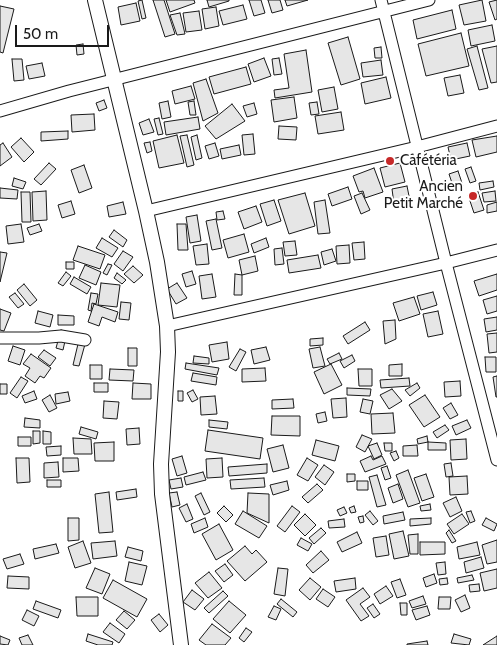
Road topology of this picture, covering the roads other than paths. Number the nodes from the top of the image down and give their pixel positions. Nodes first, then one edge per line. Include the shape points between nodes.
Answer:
1 (95, 0) edge
2 (429, 0) edge
3 (382, 5) edge
4 (115, 80) junction
5 (0, 111) edge
6 (497, 126) edge
7 (417, 147) junction
8 (146, 211) junction
9 (497, 250) edge
10 (446, 263) junction
11 (168, 326) junction
12 (0, 338) edge
13 (85, 340) dead end
14 (497, 460) edge
15 (181, 645) edge

1 - 4 street
2 - 3 street
3 - 4 street
3 - 7 street
4 - 5 street
4 - 8 street
6 - 7 street
7 - 8 street
7 - 10 street
8 - 11 street
9 - 10 street
10 - 11 street
10 - 14 street
11 - 15 street via 162,494
12 - 13 street via 60,336

